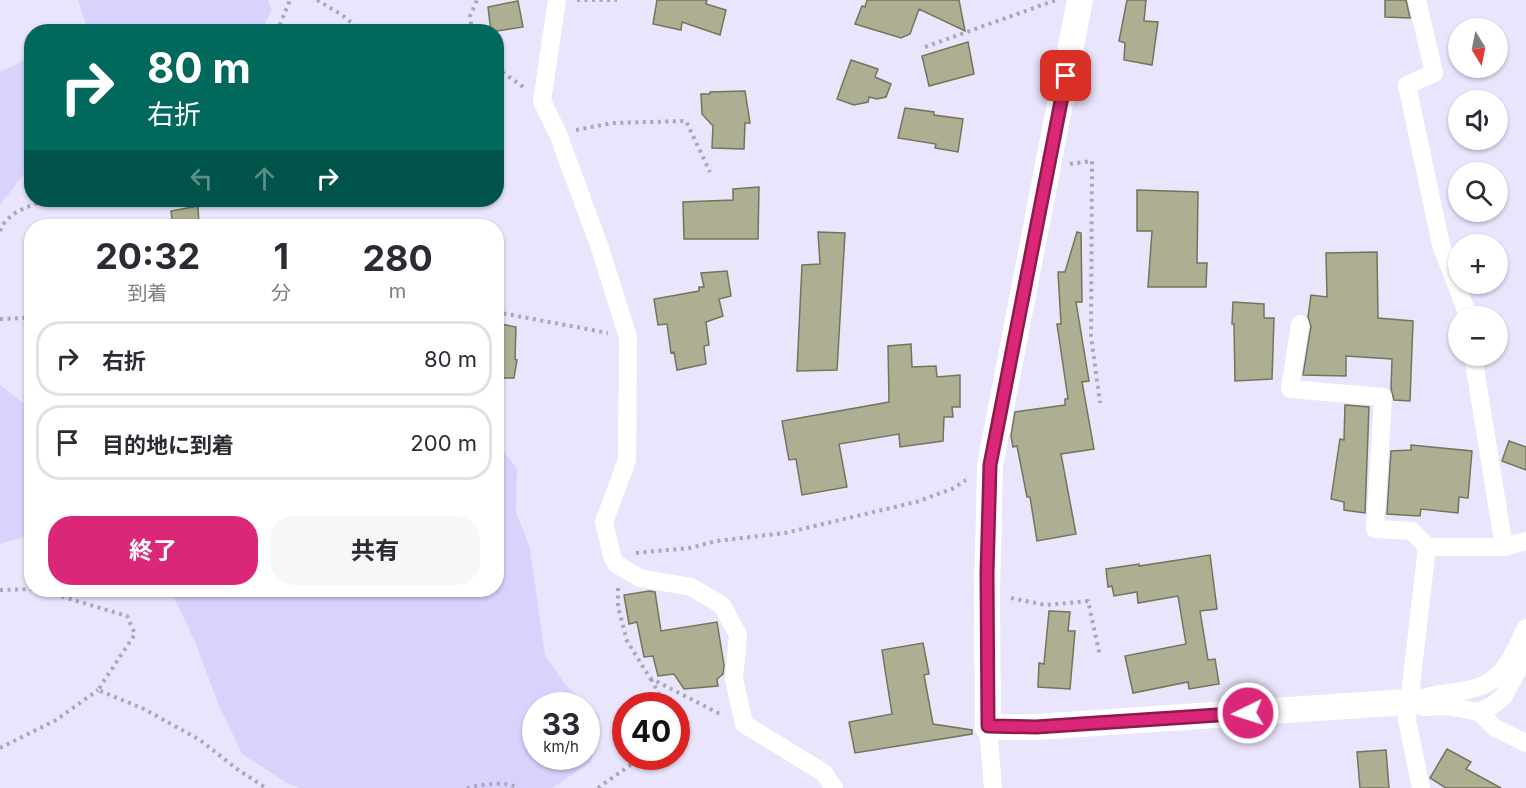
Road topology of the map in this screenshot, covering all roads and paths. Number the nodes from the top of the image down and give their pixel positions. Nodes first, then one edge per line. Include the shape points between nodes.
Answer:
1 (290, 0) edge
2 (317, 0) edge
3 (477, 0) edge
4 (557, 0) edge
5 (573, 0) edge
6 (617, 0) edge
7 (1056, 0) edge
8 (1080, 0) edge
9 (1417, 0) edge
10 (280, 24) edge
11 (353, 24) edge
12 (471, 24) edge
13 (925, 46) dead end
14 (504, 74) edge
15 (542, 101) junction
16 (558, 134) junction
17 (1049, 168) junction
18 (710, 172) dead end
19 (28, 207) edge
20 (0, 231) edge
21 (1465, 306) edge
22 (504, 314) edge
23 (24, 318) edge
24 (0, 319) edge
25 (1300, 324) dead end
26 (628, 337) junction
27 (1475, 366) edge
28 (1100, 403) dead end
29 (990, 465) junction
30 (1526, 541) edge
31 (1427, 547) junction
32 (1504, 547) junction
33 (614, 560) junction
34 (24, 589) edge
35 (0, 590) edge
36 (987, 596) junction
37 (64, 597) edge
38 (1526, 628) edge
39 (1526, 654) edge
40 (1100, 656) dead end
41 (650, 678) junction
42 (98, 690) junction
43 (658, 692) edge
44 (1407, 702) junction
45 (1479, 712) junction
46 (744, 724) junction
47 (988, 726) junction
48 (1526, 743) edge
49 (0, 748) edge
50 (623, 770) edge
51 (266, 788) edge
52 (467, 788) edge
53 (518, 788) edge
54 (598, 788) edge
55 (834, 788) edge
56 (993, 788) edge
57 (1421, 788) edge

1 - 10 path
2 - 11 path
3 - 12 path
4 - 15 street
5 - 6 path
7 - 13 path
8 - 17 street
9 - 21 street via 1434,73 1407,85 1441,245
14 - 15 path
15 - 16 street
16 - 18 path via 612,123 687,121
16 - 26 street
17 - 28 path via 1092,161 1091,336
17 - 29 street
19 - 20 path via 3,223
22 - 26 path
23 - 24 path
25 - 31 street via 1290,388 1383,397 1375,529 1412,531
26 - 33 street via 627,460 604,522
27 - 32 street
29 - 33 path via 952,489 916,502 785,533
29 - 36 street
30 - 32 street
31 - 32 street
31 - 44 street
33 - 41 path via 618,606 627,641
33 - 46 street via 640,578 692,587 723,605 738,635 734,679
34 - 35 path
36 - 40 path via 1046,604 1088,601
36 - 47 street
37 - 42 path via 127,615 135,633
38 - 44 street via 1509,660 1488,683
39 - 45 street via 1504,696
41 - 43 path
41 - 46 path
42 - 49 path via 56,720
42 - 51 path via 144,709 200,740
44 - 45 street via 1421,707 1447,706
44 - 47 street via 1036,727
44 - 57 street
45 - 48 street via 1495,728
46 - 55 street via 824,773
47 - 56 street
50 - 54 path
52 - 53 path via 488,784

